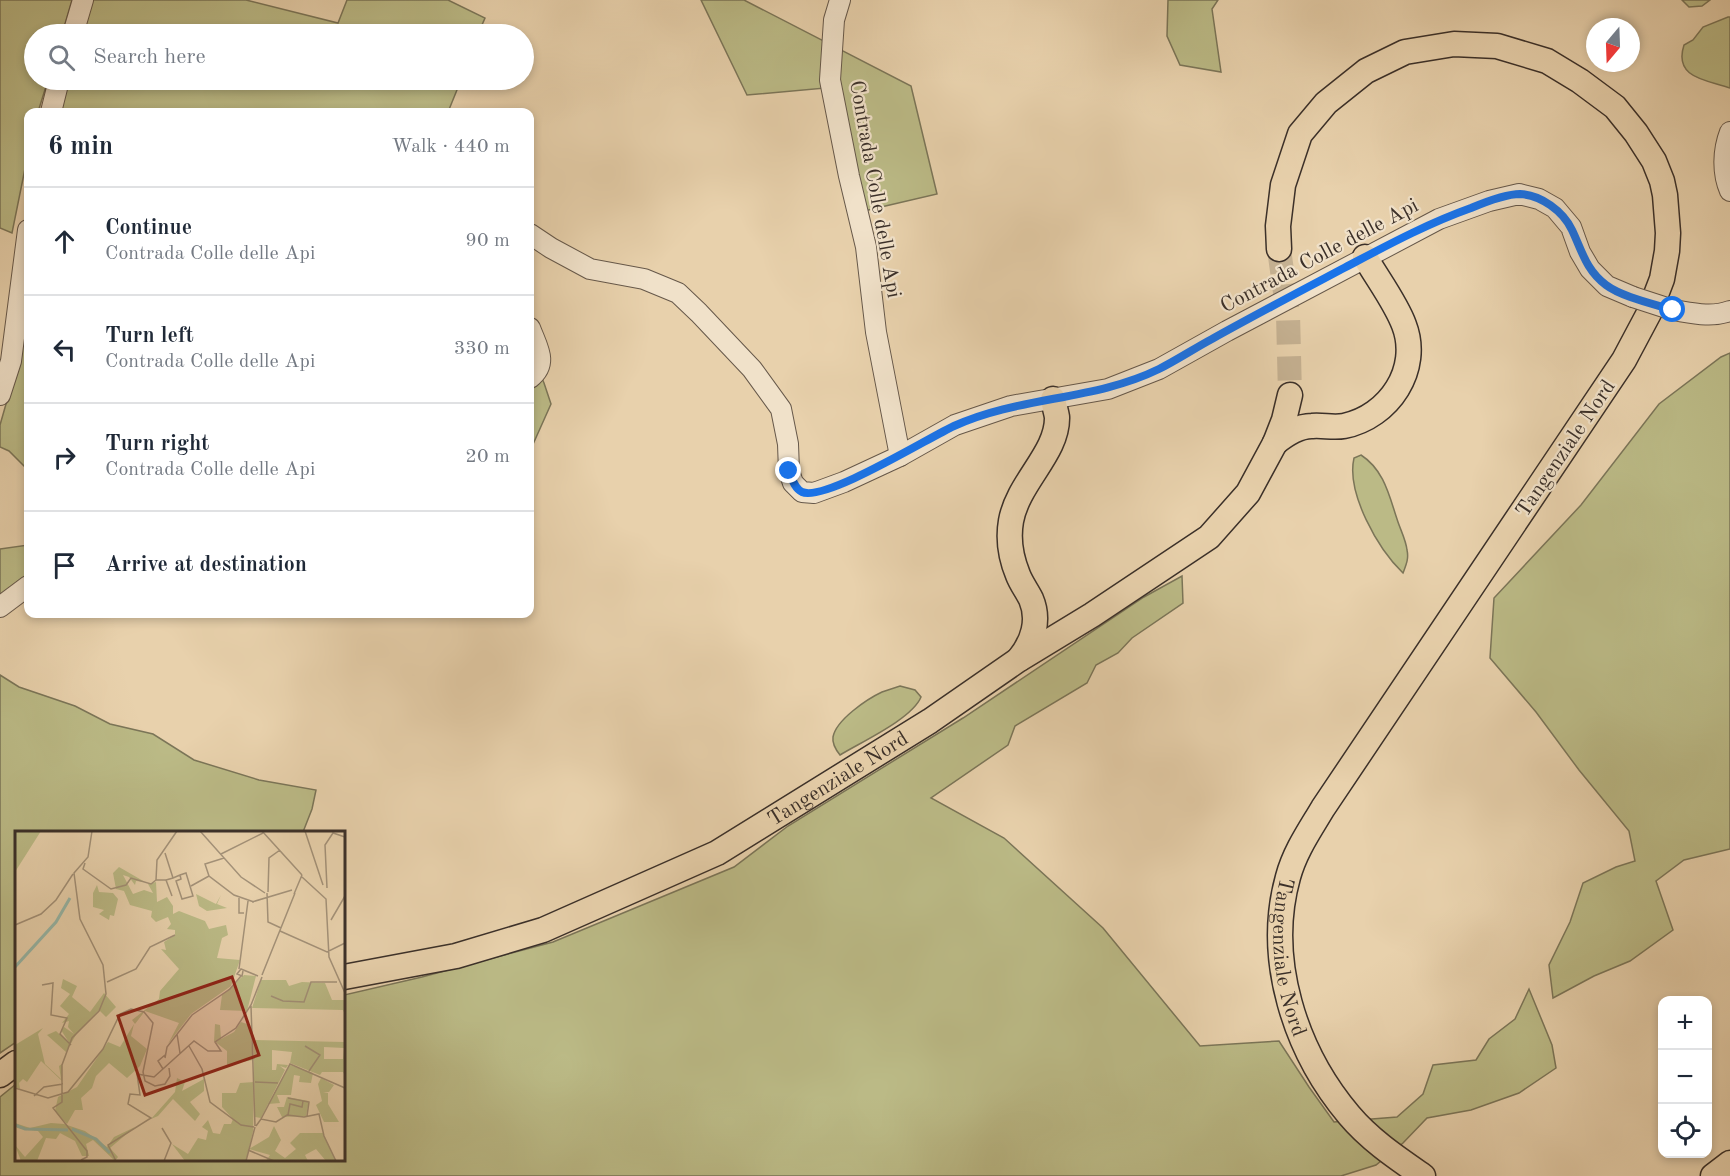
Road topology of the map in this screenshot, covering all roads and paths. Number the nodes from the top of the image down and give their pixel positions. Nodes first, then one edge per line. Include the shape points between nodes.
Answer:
1 (83, 0) edge
2 (840, 0) edge
3 (76, 24) edge
4 (56, 90) edge
5 (52, 108) edge
6 (1730, 132) edge
7 (1730, 191) edge
8 (534, 237) edge
9 (1279, 249) tunnel mouth
10 (1365, 257) junction
11 (24, 261) edge
12 (1730, 311) edge
13 (534, 338) edge
14 (534, 374) edge
15 (0, 395) edge
16 (1053, 399) junction
17 (1312, 426) junction
18 (1275, 442) junction
19 (900, 456) junction
20 (24, 589) edge
21 (1032, 602) junction
22 (0, 607) edge
23 (1092, 615) junction
24 (1018, 660) junction
25 (345, 977) edge
26 (15, 1064) edge
27 (0, 1075) edge
28 (1730, 1163) edge
29 (1423, 1176) edge
30 (1713, 1176) edge

1 - 3 street
2 - 19 street, Contrada Colle delle Api via 834,20 830,80 866,247 876,332
4 - 5 street
6 - 7 street via 1725,175
8 - 19 street, Contrada Colle delle Api via 590,269 644,279 678,293 699,313 753,369 781,409 789,471 801,492 814,493
9 - 29 main road, Tangenziale Nord via 1283,185 1300,134 1326,103 1366,71 1405,52 1454,44 1497,46 1547,61 1580,81 1615,107 1636,133 1654,161 1665,195 1668,232 1662,279 1624,360 1323,808 1288,876 1280,922 1287,997 1299,1031 1320,1076 1350,1116 1385,1150
10 - 12 street, Contrada Colle delle Api, bridge via 1440,219 1519,194 1555,208 1571,227 1590,269 1607,286 1673,310 1705,315
10 - 16 street, Contrada Colle delle Api via 1159,369 1108,388
10 - 17 main road via 1405,327 1405,371 1392,397 1370,417 1342,427
11 - 15 street via 11,361
13 - 14 street via 542,359
16 - 19 street, Contrada Colle delle Api via 1011,406 955,425
16 - 21 main road via 1057,417 1050,448 1020,494 1011,521 1011,549
17 - 18 main road via 1298,428
17 - 18 main road, Tangenziale Nord via 1299,415 1290,397
18 - 23 main road, Tangenziale Nord via 1248,493 1209,537
20 - 22 street
21 - 23 main road via 1042,611 1067,620
21 - 24 main road via 1034,633
23 - 24 main road, Tangenziale Nord
24 - 25 main road, Tangenziale Nord via 930,721 717,853 543,930 456,956
26 - 27 main road
28 - 30 main road

